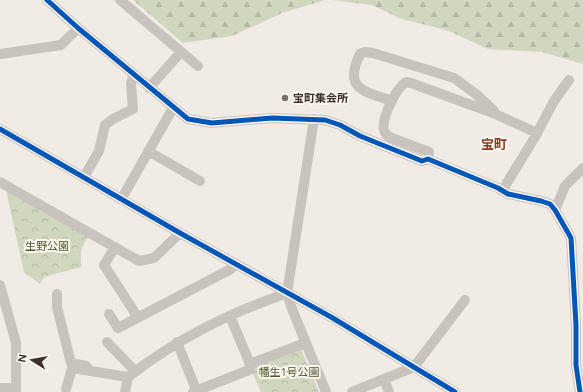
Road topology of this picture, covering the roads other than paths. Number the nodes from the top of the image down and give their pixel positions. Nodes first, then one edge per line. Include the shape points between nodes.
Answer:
1 (48, 0) edge
2 (120, 0) edge
3 (78, 28) junction
4 (181, 52) junction
5 (0, 54) edge
6 (198, 66) dead end
7 (133, 75) junction
8 (569, 80) dead end
9 (149, 88) junction
10 (392, 101) junction
11 (173, 108) junction
12 (496, 114) junction
13 (314, 119) junction
14 (0, 129) edge
15 (536, 133) junction
16 (148, 151) junction
17 (428, 159) junction
18 (583, 168) edge
19 (84, 177) junction
20 (200, 181) dead end
21 (0, 182) edge
22 (502, 190) junction
23 (122, 198) junction
24 (555, 210) junction
25 (180, 233) junction
26 (114, 247) junction
27 (235, 263) junction
28 (0, 285) edge
29 (287, 293) junction
30 (57, 294) dead end
31 (464, 300) dead end
32 (109, 314) dead end
33 (137, 316) junction
34 (230, 316) junction
35 (107, 342) dead end
36 (177, 342) junction
37 (305, 343) junction
38 (250, 364) junction
39 (414, 367) junction
40 (89, 370) junction
41 (132, 374) junction
42 (384, 379) junction
43 (0, 388) edge
44 (66, 389) dead end
45 (16, 390) edge
46 (125, 392) edge
47 (195, 392) edge
48 (326, 392) edge
49 (352, 392) edge
50 (389, 392) edge
51 (455, 392) edge
52 (580, 392) edge

1 - 3 street
2 - 4 street
3 - 5 street via 61,45
3 - 7 street
4 - 6 street
4 - 9 street
7 - 9 street
7 - 19 street via 133,108 105,126 99,151
8 - 15 street
9 - 11 street
10 - 12 street via 401,87 408,82
10 - 12 street via 362,90 356,85 354,79 360,54 373,53 454,78 491,107
10 - 17 street via 384,122 385,133 429,152
11 - 13 street via 188,119 212,123 272,118
11 - 16 street
12 - 15 street
13 - 17 street via 340,125 360,136 422,160
13 - 29 street
14 - 19 street
15 - 22 street
16 - 20 street
16 - 23 street
17 - 22 street
18 - 24 street via 565,186
19 - 23 street
21 - 26 street
22 - 24 street via 508,194 550,204
23 - 25 street
24 - 52 street via 571,238 576,365
25 - 26 street via 154,258 145,261 139,261
25 - 27 street
26 - 33 street via 104,265
27 - 29 street
27 - 33 street via 231,269
28 - 45 street via 16,343
29 - 34 street
29 - 37 street
29 - 39 street
30 - 40 street via 57,307 71,362 86,366
31 - 39 street
32 - 33 street via 118,328
34 - 36 street
34 - 38 street
35 - 41 street
36 - 41 street
36 - 47 street
37 - 38 street
37 - 48 street
38 - 47 street via 249,370
39 - 42 street
39 - 51 street
40 - 41 street
40 - 44 street via 72,368
41 - 46 street
42 - 49 street
42 - 50 street
43 - 45 street

